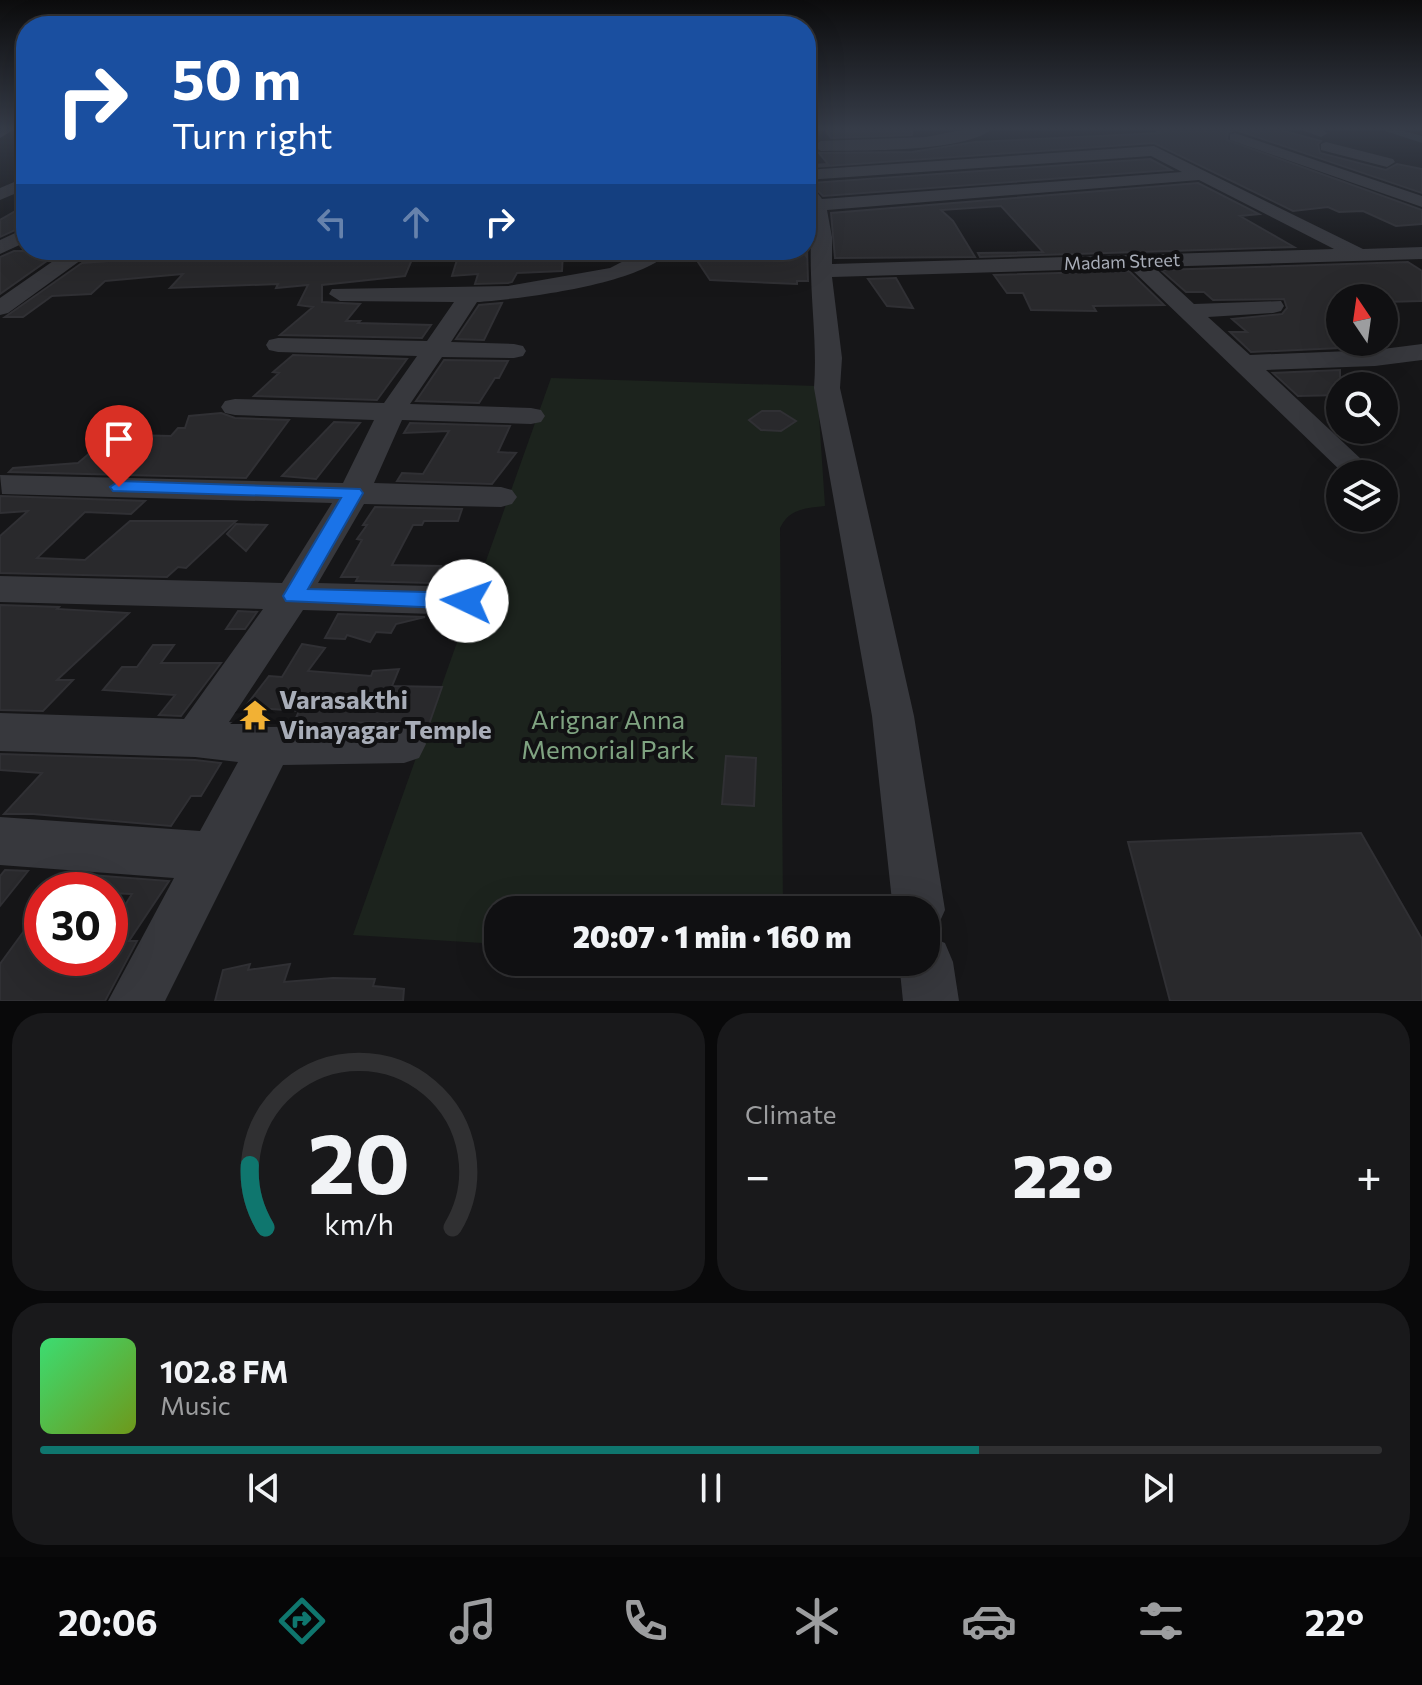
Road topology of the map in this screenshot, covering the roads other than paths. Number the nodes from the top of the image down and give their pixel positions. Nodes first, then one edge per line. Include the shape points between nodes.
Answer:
1 (961, 175) edge
2 (1202, 175) joint
3 (1364, 175) edge
4 (816, 193) edge
5 (816, 194) edge
6 (1422, 202) edge
7 (816, 217) edge
8 (1422, 253) edge
9 (1362, 256) junction
10 (68, 260) edge
11 (641, 260) edge
12 (1135, 261) junction
13 (821, 271) junction
14 (340, 294) dead end
15 (470, 296) junction
16 (1273, 306) dead end
17 (0, 308) edge
18 (1189, 311) junction
19 (278, 345) dead end
20 (432, 350) junction
21 (514, 351) dead end
22 (1422, 352) edge
23 (1244, 363) junction
24 (235, 407) dead end
25 (392, 411) junction
26 (531, 416) dead end
27 (1347, 460) edge
28 (2, 484) edge
29 (354, 493) junction
30 (501, 497) dead end
31 (0, 589) edge
32 (293, 596) junction
33 (467, 601) dead end
34 (0, 732) edge
35 (195, 738) junction
36 (404, 744) dead end
37 (270, 746) junction
38 (0, 841) edge
39 (210, 856) junction
40 (917, 896) edge
41 (928, 976) edge
42 (136, 1001) edge
43 (931, 1001) edge

1 - 4 street
2 - 5 street
2 - 9 street
3 - 6 street
7 - 13 street via 822,237
8 - 9 street, Madam Street
9 - 12 street, Madam Street
10 - 17 street
11 - 15 street via 616,273
12 - 13 street, Madam Street
12 - 18 street
13 - 40 street via 827,388 893,716
14 - 15 street
15 - 20 street
16 - 18 street
18 - 23 street
19 - 20 street
20 - 21 street
20 - 25 street
22 - 23 street
23 - 27 street
24 - 25 street
25 - 26 street
25 - 29 street
28 - 29 street
29 - 30 street
29 - 32 street
31 - 32 street
32 - 33 street
32 - 35 street
34 - 35 street
35 - 37 street
36 - 37 street
37 - 39 street
38 - 39 street
39 - 42 street
41 - 43 street

